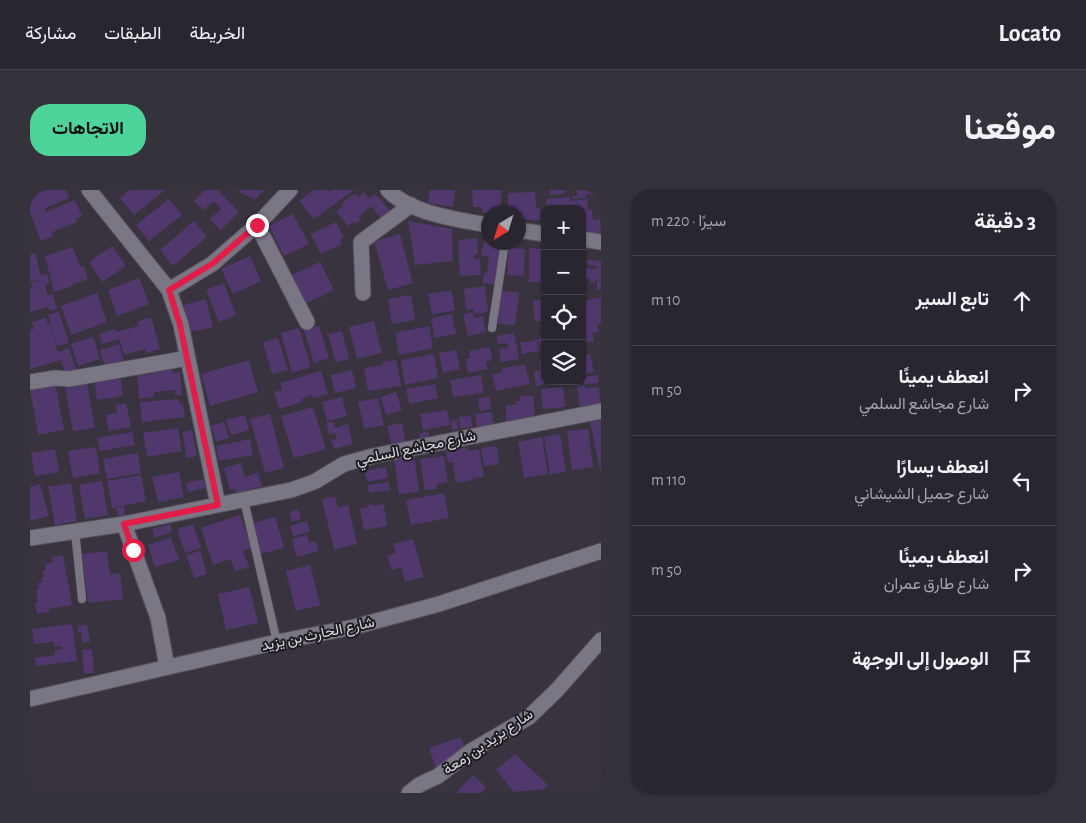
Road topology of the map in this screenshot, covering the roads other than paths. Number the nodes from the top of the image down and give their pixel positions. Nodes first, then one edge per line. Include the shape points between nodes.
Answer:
1 (90, 190) edge
2 (290, 190) edge
3 (388, 190) edge
4 (411, 205) junction
5 (481, 224) edge
6 (257, 225) junction
7 (526, 231) edge
8 (541, 233) edge
9 (586, 240) edge
10 (601, 242) edge
11 (504, 250) edge
12 (169, 290) junction
13 (363, 293) dead end
14 (307, 322) dead end
15 (492, 328) dead end
16 (188, 358) junction
17 (30, 382) edge
18 (601, 411) edge
19 (244, 500) junction
20 (218, 505) junction
21 (124, 524) junction
22 (75, 531) junction
23 (30, 538) edge
24 (601, 551) edge
25 (82, 598) dead end
26 (601, 640) edge
27 (277, 642) junction
28 (167, 668) junction
29 (30, 699) edge
30 (409, 793) edge

1 - 12 street
2 - 6 street
3 - 4 street
4 - 5 street
4 - 13 street via 361,242
6 - 12 street via 212,264
6 - 14 street
7 - 8 street
9 - 10 street
11 - 15 lane
12 - 16 street
16 - 17 street
16 - 20 street
18 - 19 street, شارع مجاشع السلمي via 366,457 344,464 314,482
19 - 20 street, شارع مجاشع السلمي
19 - 27 lane
20 - 21 street, شارع مجاشع السلمي
21 - 22 street, شارع مجاشع السلمي
21 - 28 street via 158,618
22 - 23 street, شارع مجاشع السلمي
22 - 25 lane
24 - 27 street, شارع الحارث بن يزيد via 440,604 354,628
26 - 30 street, شارع يزيد بن زمعة via 529,717
27 - 28 street, شارع الحارث بن يزيد
28 - 29 street, شارع الحارث بن يزيد

